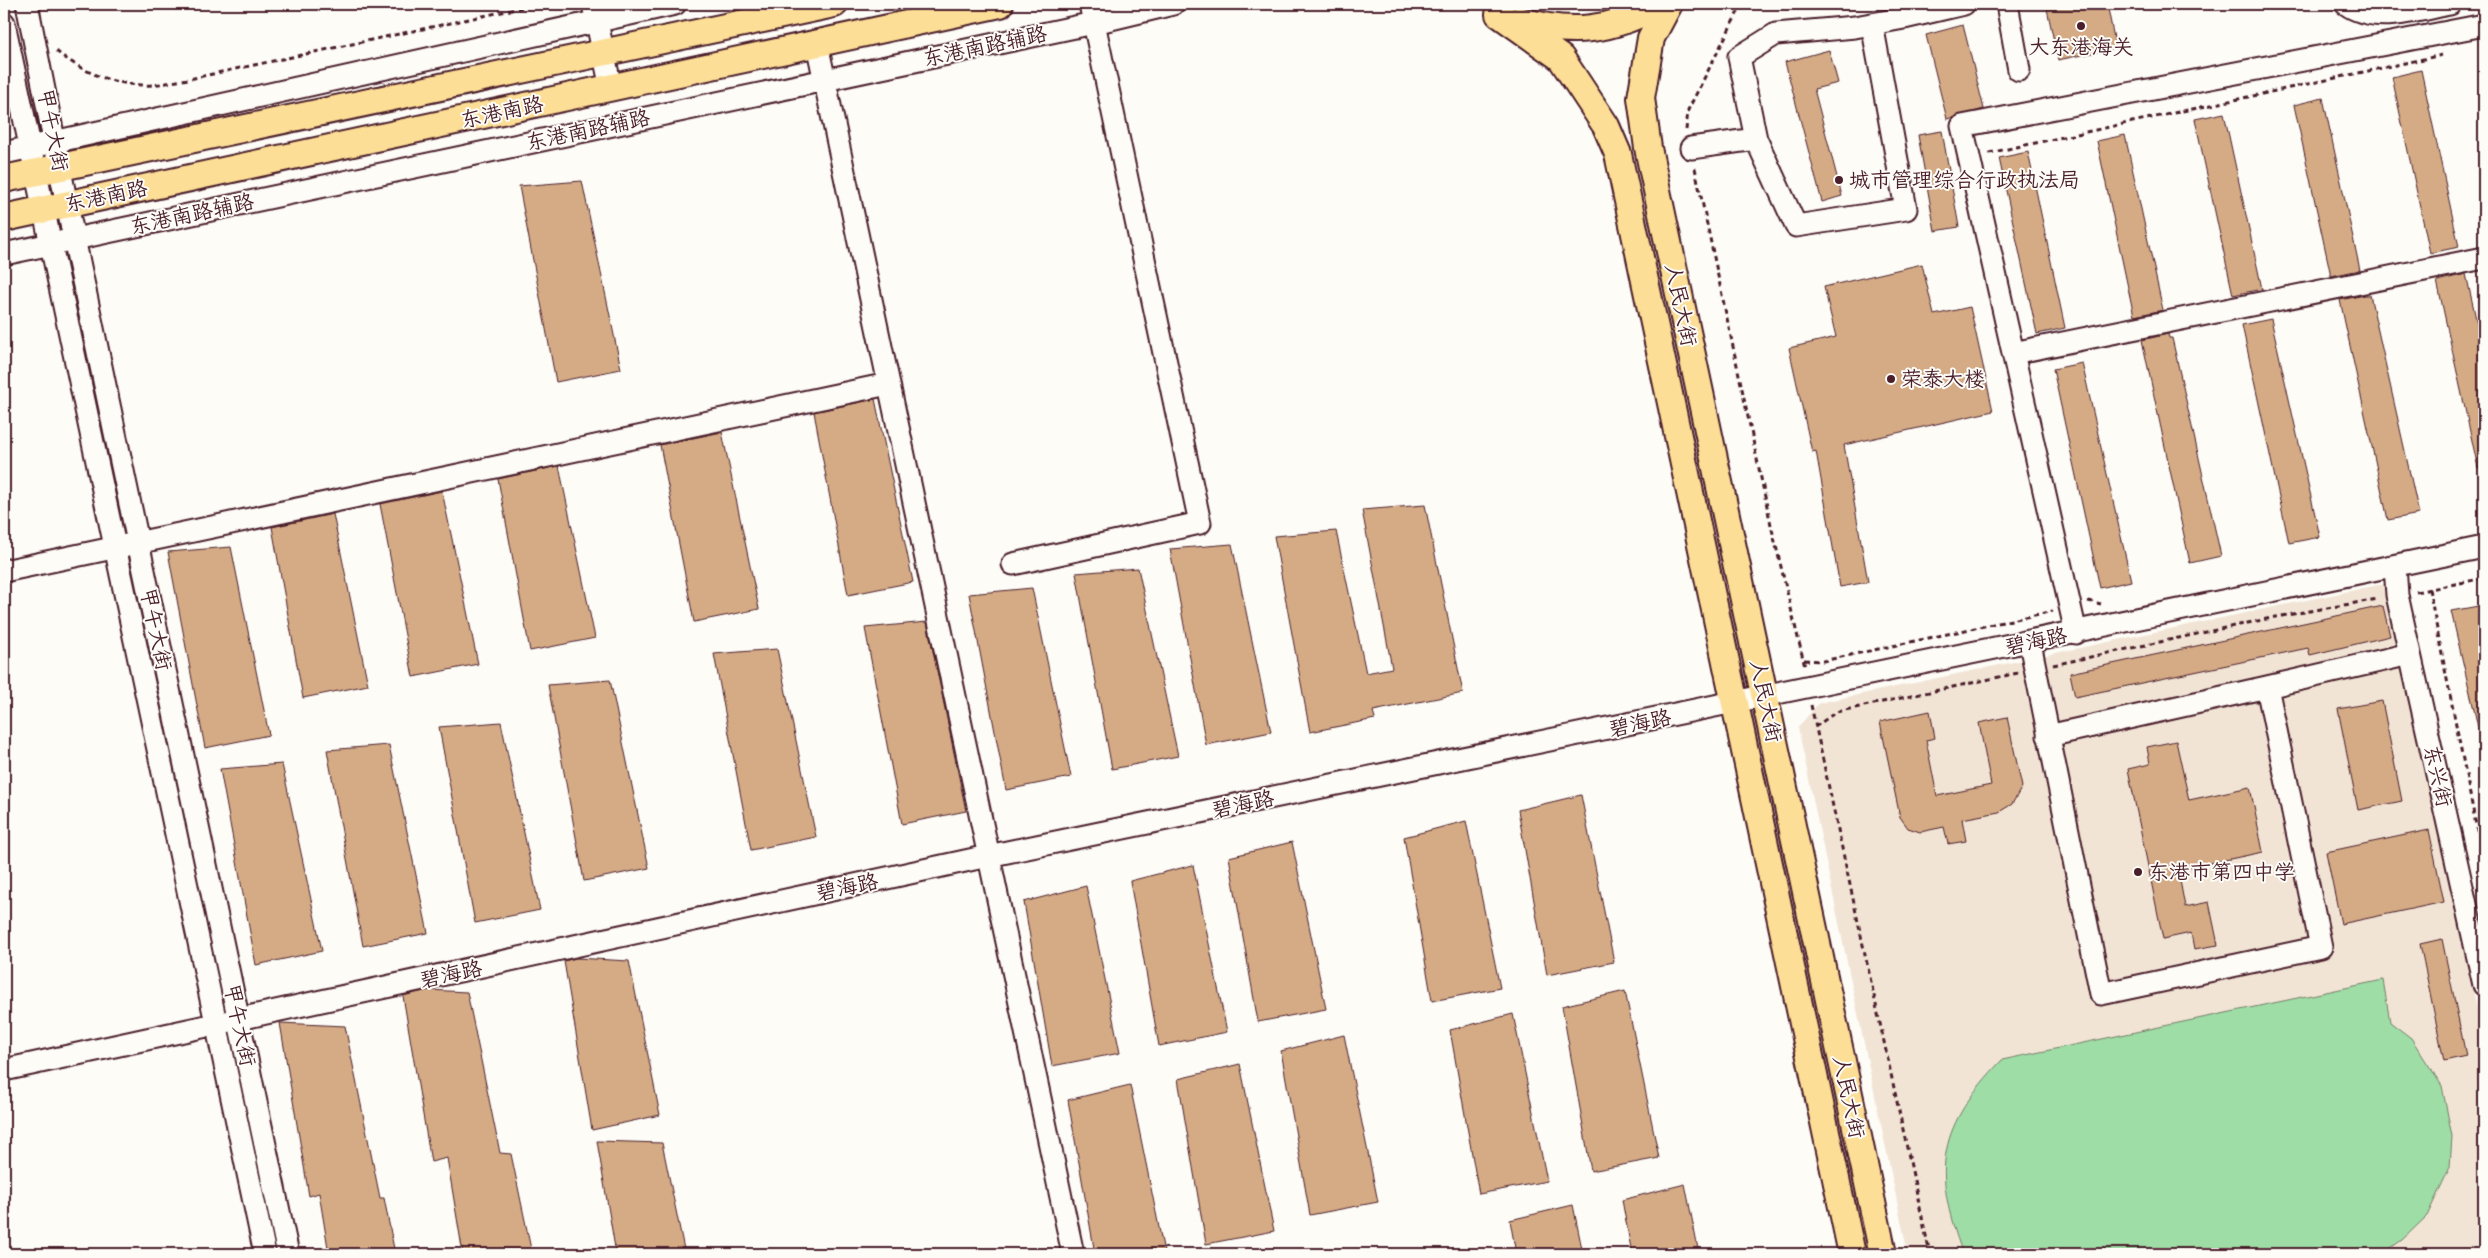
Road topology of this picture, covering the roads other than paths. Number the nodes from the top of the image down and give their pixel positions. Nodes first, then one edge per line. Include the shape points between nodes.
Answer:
1 (27, 4) edge
2 (675, 4) edge
3 (834, 4) edge
4 (1000, 4) edge
5 (1173, 4) edge
6 (1659, 4) edge
7 (1670, 4) edge
8 (1964, 4) edge
9 (2007, 4) edge
10 (2346, 4) edge
11 (2450, 4) edge
12 (1492, 9) edge
13 (595, 12) edge
14 (1092, 13) edge
15 (4, 23) edge
16 (1872, 24) junction
17 (2484, 25) edge
18 (817, 44) junction
19 (603, 52) junction
20 (2019, 70) dead end
21 (824, 80) junction
22 (610, 88) junction
23 (1756, 139) junction
24 (56, 142) junction
25 (1690, 148) road end
26 (4, 152) edge
27 (32, 160) junction
28 (61, 167) junction
29 (4, 179) edge
30 (55, 207) junction
31 (4, 218) edge
32 (74, 239) junction
33 (51, 244) junction
34 (4, 254) edge
35 (2484, 258) edge
36 (2013, 353) junction
37 (888, 384) junction
38 (138, 543) junction
39 (2484, 547) edge
40 (115, 548) junction
41 (1013, 564) dead end
42 (2395, 566) junction
43 (4, 571) edge
44 (2076, 633) junction
45 (2030, 642) junction
46 (2410, 654) junction
47 (2267, 687) junction
48 (1765, 697) junction
49 (1735, 703) junction
50 (2048, 736) junction
51 (988, 856) junction
52 (2484, 985) edge
53 (239, 1020) junction
54 (217, 1025) junction
55 (4, 1070) edge
56 (265, 1254) edge
57 (288, 1254) edge
58 (1073, 1254) edge
59 (1852, 1254) edge
60 (1883, 1254) edge

1 - 24 street, 甲午大街
2 - 13 street
3 - 19 main road, 东港南路
4 - 18 main road, 东港南路
5 - 14 street, 东港南路辅路
6 - 12 main road via 1635,18 1590,29 1546,28
7 - 48 main road, 人民大街 via 1651,38 1641,98 1648,148
8 - 16 street
9 - 20 street
10 - 11 street via 2388,16
12 - 49 main road, 人民大街 via 1561,58 1606,126 1618,154
13 - 19 street
13 - 24 street
14 - 21 street, 东港南路辅路
14 - 41 street via 1200,523
15 - 27 street, 甲午大街
16 - 23 street via 1776,34 1738,57
16 - 23 street via 1906,209 1796,226
17 - 36 street via 1962,126
18 - 21 street
18 - 22 main road, 东港南路
19 - 22 street
19 - 28 main road, 东港南路
21 - 32 street, 东港南路辅路
21 - 37 street
22 - 30 main road, 东港南路
23 - 25 street
24 - 27 street
24 - 28 street, 甲午大街
26 - 27 street
27 - 28 main road, 东港南路
27 - 29 main road, 东港南路
27 - 30 street, 甲午大街
28 - 30 street, 甲午大街
30 - 31 main road, 东港南路
30 - 32 street, 甲午大街
30 - 33 street, 甲午大街
32 - 33 street, 东港南路辅路
32 - 38 street, 甲午大街
33 - 34 street, 东港南路辅路
33 - 40 street, 甲午大街
35 - 36 street
36 - 44 street
37 - 38 street
37 - 51 street
38 - 40 street
38 - 53 street, 甲午大街
39 - 42 street, 碧海路
40 - 43 street
40 - 54 street, 甲午大街
42 - 44 street, 碧海路
42 - 46 street, 东兴街 via 2397,595
44 - 45 street, 碧海路
45 - 48 street, 碧海路
45 - 50 street
46 - 47 street
46 - 52 street, 东兴街
47 - 50 street
47 - 50 street via 2321,947 2102,994
48 - 49 street, 碧海路
48 - 60 main road, 人民大街
49 - 51 street, 碧海路
49 - 59 main road, 人民大街
51 - 53 street, 碧海路
51 - 58 street
53 - 54 street, 碧海路
53 - 57 street, 甲午大街
54 - 55 street, 碧海路
54 - 56 street, 甲午大街

